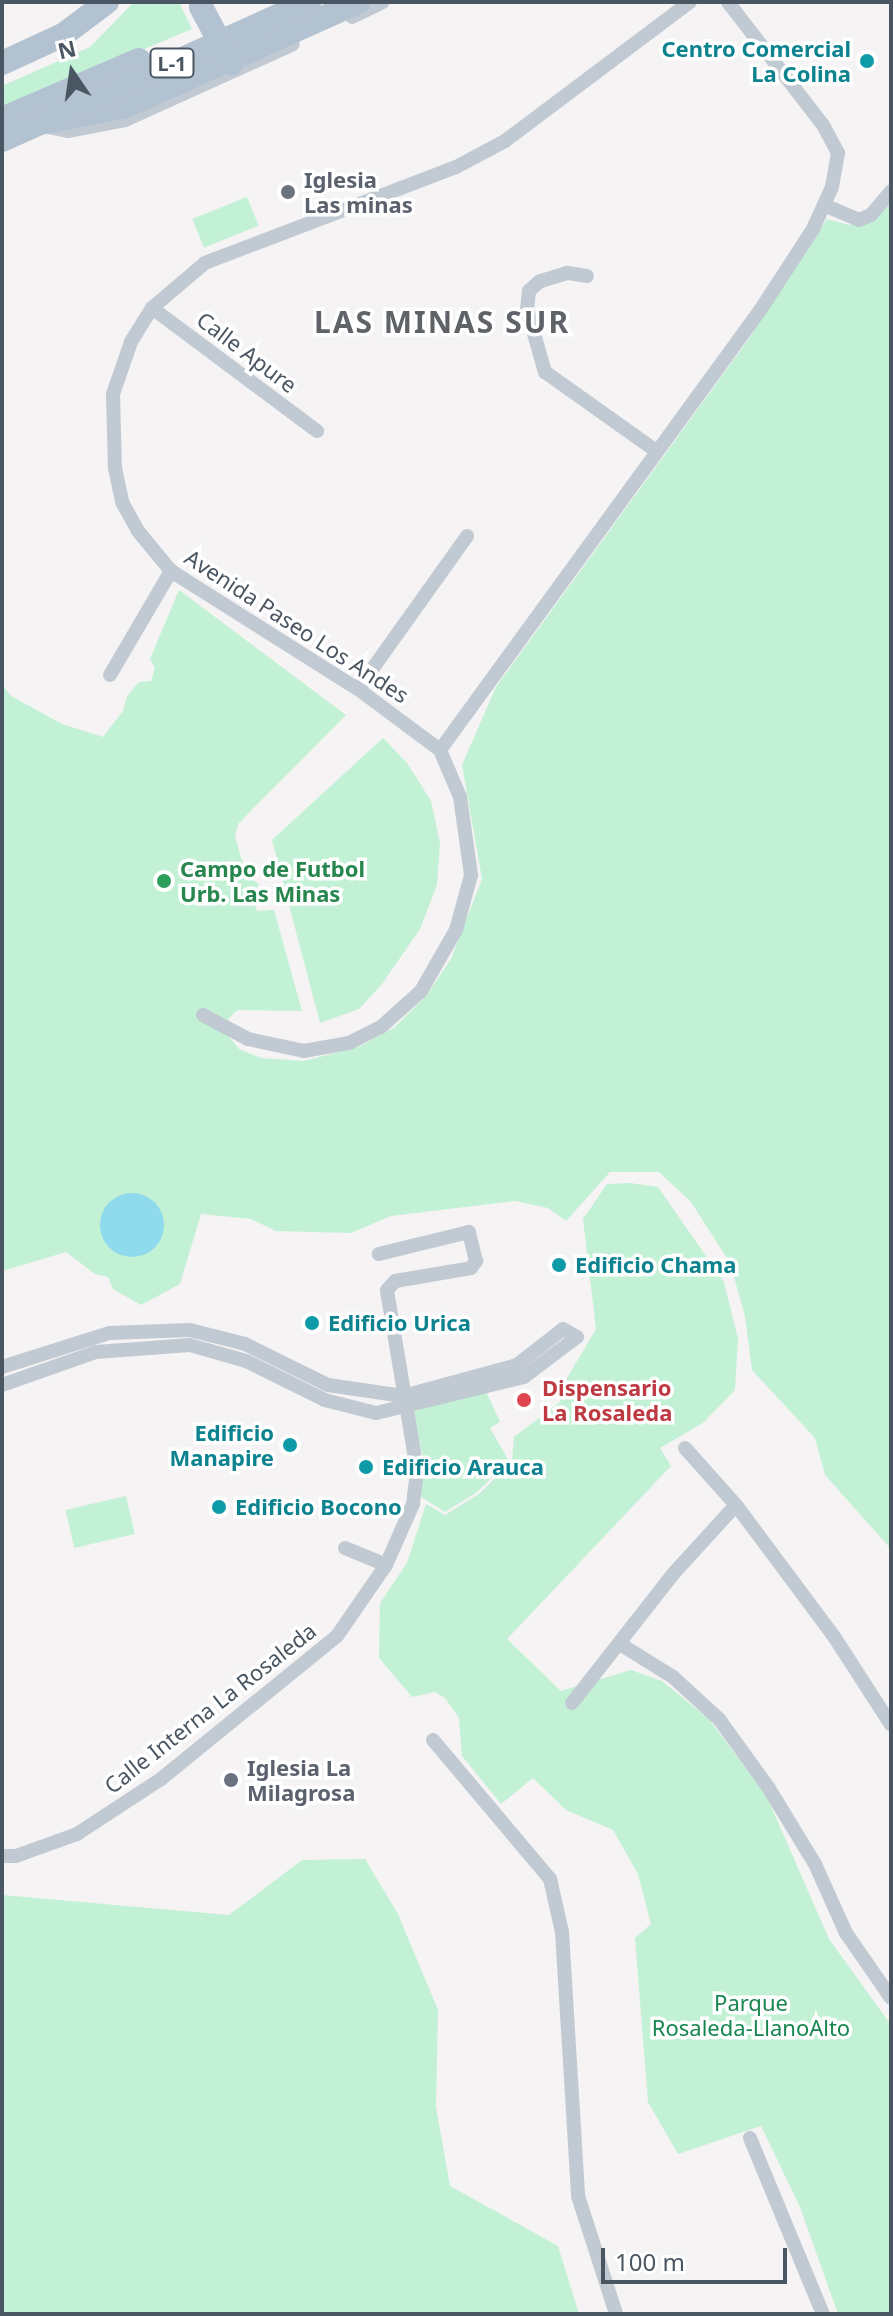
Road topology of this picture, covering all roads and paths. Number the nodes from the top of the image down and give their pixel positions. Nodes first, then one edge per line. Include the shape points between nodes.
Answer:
1 (107, 2) edge
2 (272, 2) edge
3 (309, 2) edge
4 (359, 2) edge
5 (383, 2) edge
6 (690, 2) edge
7 (728, 2) edge
8 (200, 4) edge
9 (91, 11) edge
10 (2, 63) edge
11 (231, 63) junction
12 (13, 119) edge
13 (2, 140) edge
14 (891, 191) edge
15 (824, 205) junction
16 (587, 276) dead end
17 (152, 308) junction
18 (317, 431) dead end
19 (656, 451) junction
20 (467, 536) dead end
21 (171, 571) junction
22 (110, 675) dead end
23 (358, 689) junction
24 (440, 750) junction
25 (203, 1015) dead end
26 (379, 1254) dead end
27 (2, 1367) edge
28 (2, 1385) edge
29 (404, 1402) junction
30 (685, 1448) dead end
31 (736, 1505) junction
32 (345, 1548) dead end
33 (386, 1565) junction
34 (620, 1644) junction
35 (572, 1703) dead end
36 (891, 1725) edge
37 (433, 1740) dead end
38 (2, 1856) edge
39 (891, 1998) edge
40 (750, 2138) dead end
41 (616, 2314) edge
42 (823, 2314) edge

1 - 9 main road
2 - 12 main road, L-1
3 - 12 main road, L-1
4 - 11 main road, L-1
5 - 12 street via 125,120 69,131
6 - 17 street, Avenida Paseo Los Andes via 505,141 456,167 205,263
7 - 15 street via 823,125 838,153
8 - 11 main road, L-1, bridge
9 - 10 main road
11 - 12 main road, L-1 via 87,118
12 - 13 main road, L-1
14 - 15 street via 871,215 859,220
15 - 19 street via 761,309
16 - 19 street via 567,273 540,281 529,291 527,309 545,372
17 - 18 street, Calle Apure
17 - 21 street, Avenida Paseo Los Andes via 131,342 113,394 115,468 122,502
19 - 24 street
20 - 23 street
21 - 22 street
21 - 23 street, Avenida Paseo Los Andes
23 - 24 street, Avenida Paseo Los Andes
24 - 25 street via 460,797 471,875 456,930 421,991 349,1043 304,1051 248,1039
26 - 29 street, Calle Interna La Rosaleda via 469,1232 476,1261 471,1268 390,1284
27 - 29 street via 109,1333 190,1330 245,1344 328,1385
28 - 29 street via 105,1350 190,1345 246,1361 325,1400 376,1413
29 - 29 street via 524,1377 577,1337 563,1329 517,1365
29 - 33 street, Calle Interna La Rosaleda via 417,1458 415,1491
30 - 31 street
31 - 34 street
31 - 36 street via 843,1649
32 - 33 street
33 - 38 street, Calle Interna La Rosaleda via 337,1636 173,1770 77,1834
34 - 35 street
34 - 39 street via 673,1677 719,1719 768,1787 815,1864 846,1933
37 - 41 street via 550,1879 562,1932 578,2196
40 - 42 street

